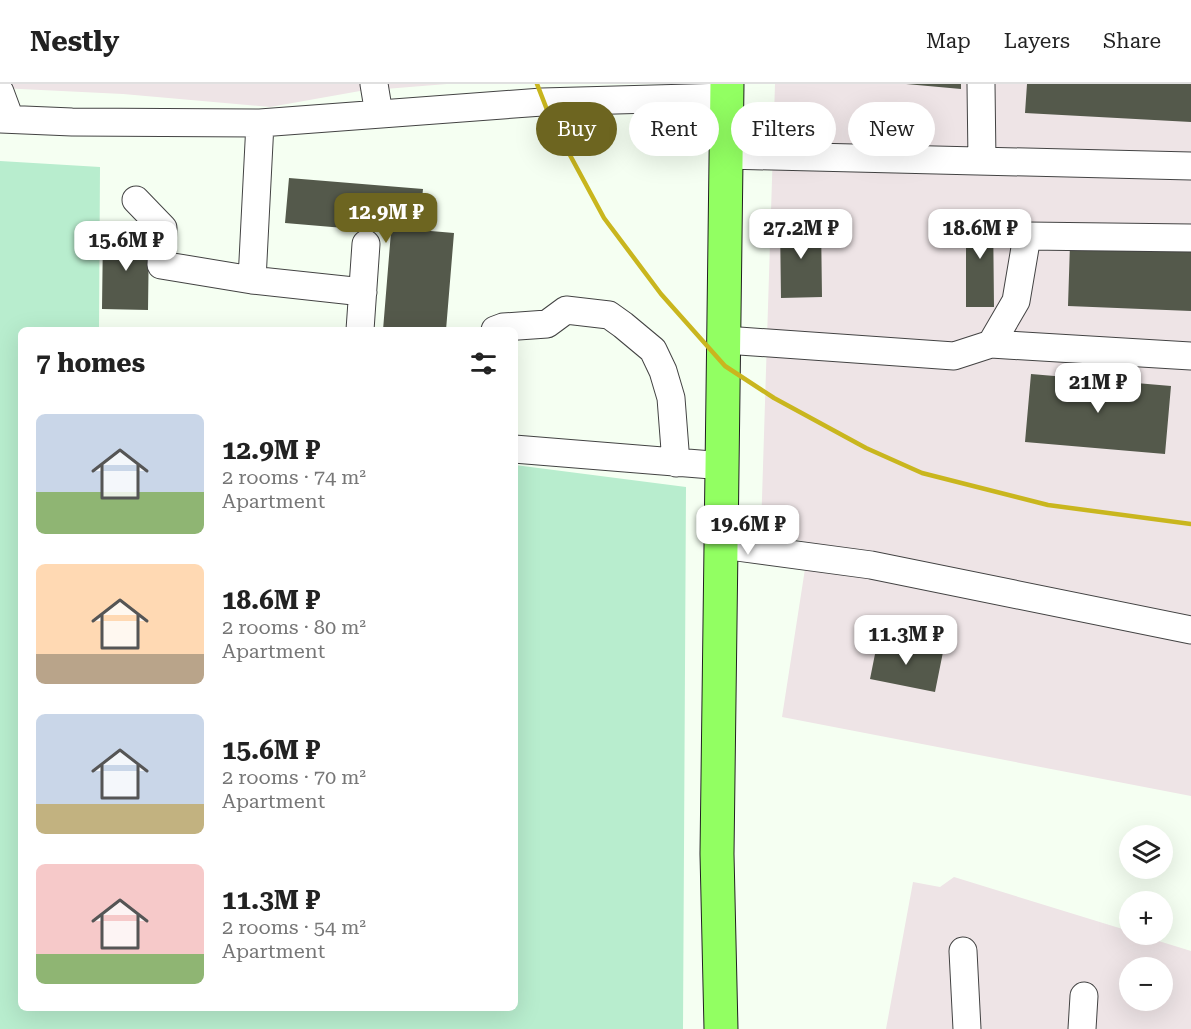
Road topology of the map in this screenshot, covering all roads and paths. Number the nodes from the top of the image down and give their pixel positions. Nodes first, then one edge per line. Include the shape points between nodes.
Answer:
1 (374, 84) edge
2 (981, 84) edge
3 (727, 90) edge
4 (0, 92) edge
5 (516, 94) edge
6 (379, 114) junction
7 (5, 119) edge
8 (260, 123) junction
9 (726, 155) junction
10 (982, 161) junction
11 (1191, 166) edge
12 (136, 200) dead end
13 (1191, 238) edge
14 (366, 244) dead end
15 (252, 280) junction
16 (363, 292) junction
17 (360, 327) edge
18 (503, 327) edge
19 (725, 340) junction
20 (991, 344) junction
21 (1191, 356) edge
22 (518, 449) edge
23 (676, 463) junction
24 (724, 466) junction
25 (722, 545) junction
26 (1191, 630) edge
27 (963, 951) dead end
28 (1084, 996) dead end
29 (721, 1029) edge
30 (967, 1029) edge
31 (1082, 1029) edge

1 - 6 street
2 - 10 street
3 - 5 street
3 - 9 main road
4 - 7 street
5 - 6 street
6 - 8 street
7 - 8 street
8 - 15 street
9 - 10 street
9 - 19 main road
10 - 11 street
12 - 15 street via 163,228 161,265
13 - 20 street via 1027,236 1016,301
14 - 16 street
15 - 16 street
16 - 17 street
18 - 23 street via 547,324 566,310 609,315 653,350 663,371 671,398
19 - 20 street via 954,356
19 - 24 main road
20 - 21 street
22 - 23 street
23 - 24 street
24 - 25 main road
25 - 26 street via 871,565
25 - 29 main road via 717,854
27 - 30 street
28 - 31 street

